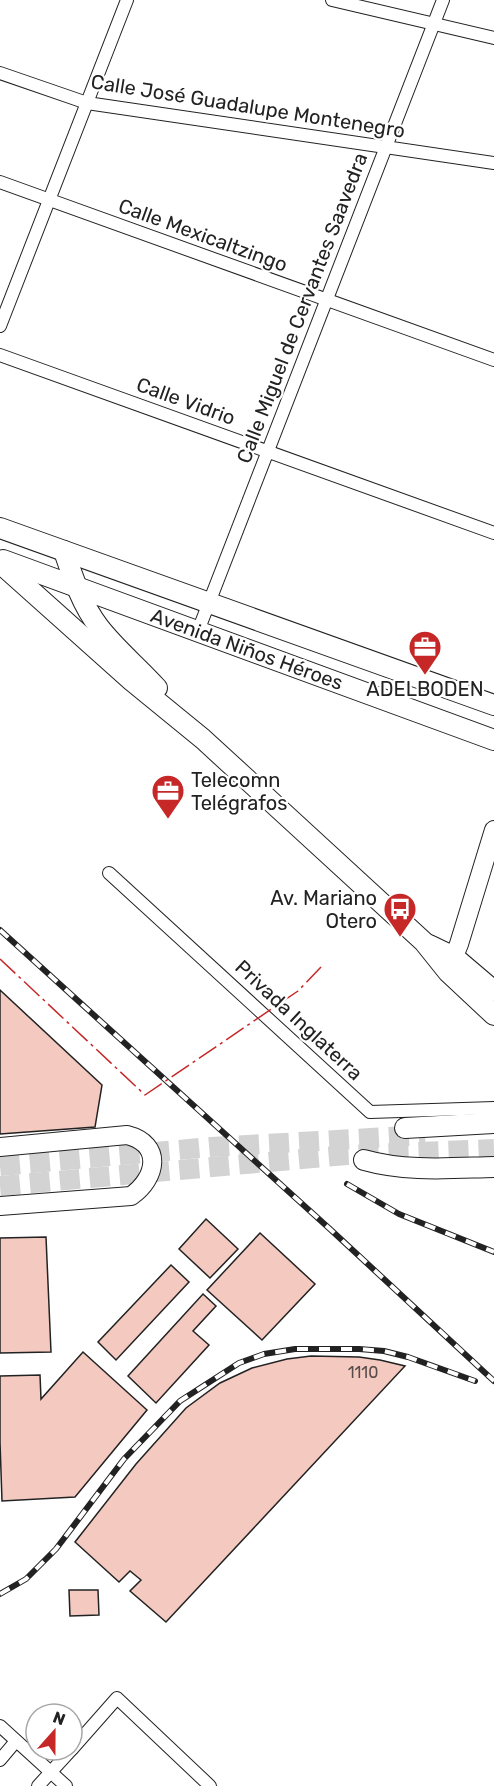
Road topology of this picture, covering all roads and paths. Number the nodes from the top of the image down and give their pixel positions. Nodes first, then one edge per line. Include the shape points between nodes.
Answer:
1 (127, 0) edge
2 (332, 0) edge
3 (443, 0) edge
4 (434, 23) junction
5 (494, 38) edge
6 (0, 73) edge
7 (87, 103) junction
8 (386, 147) junction
9 (494, 163) edge
10 (0, 182) edge
11 (49, 200) junction
12 (327, 300) junction
13 (0, 326) edge
14 (0, 355) edge
15 (494, 360) edge
16 (268, 451) junction
17 (0, 528) edge
18 (494, 532) edge
19 (64, 551) junction
20 (0, 561) edge
21 (77, 586) junction
22 (209, 603) junction
23 (198, 631) junction
24 (494, 705) edge
25 (203, 739) junction
26 (494, 740) edge
27 (494, 830) edge
28 (109, 873) dead end
29 (451, 964) junction
30 (494, 991) edge
31 (494, 1015) edge
32 (494, 1108) edge
33 (494, 1123) edge
34 (405, 1128) tunnel mouth
35 (0, 1147) edge
36 (364, 1160) dead end
37 (494, 1167) edge
38 (0, 1206) edge
39 (0, 1726) edge
40 (84, 1735) edge
41 (16, 1741) junction
42 (0, 1760) edge
43 (60, 1762) edge
44 (51, 1772) junction
45 (38, 1786) edge
46 (66, 1786) edge
47 (210, 1786) edge

1 - 7 street
2 - 4 street
3 - 4 street, Calle Miguel de Cervantes Saavedra
4 - 5 street
4 - 8 street, Calle Miguel de Cervantes Saavedra
6 - 7 street, Calle José Guadalupe Montenegro
7 - 8 street, Calle José Guadalupe Montenegro
7 - 11 street
8 - 9 street, Calle José Guadalupe Montenegro
8 - 12 street, Calle Miguel de Cervantes Saavedra
10 - 11 street, Calle Mexicaltzingo
11 - 12 street, Calle Mexicaltzingo
11 - 13 street
12 - 15 street, Calle Mexicaltzingo
12 - 16 street, Calle Miguel de Cervantes Saavedra
14 - 16 street, Calle Vidrio
16 - 18 street, Calle Vidrio
16 - 22 street, Calle Miguel de Cervantes Saavedra
17 - 19 main road, Avenida Niños Héroes
19 - 21 main road
19 - 22 main road, Avenida Niños Héroes
20 - 21 main road, Avenida Niños Héroes
20 - 25 main road via 132,681
21 - 23 main road, Avenida Niños Héroes
21 - 25 main road via 100,627
22 - 23 street, Calle Miguel de Cervantes Saavedra
22 - 24 main road, Avenida Niños Héroes
23 - 26 main road, Avenida Niños Héroes
25 - 29 main road
27 - 29 main road
28 - 32 street, Privada Inglaterra via 370,1112
29 - 30 main road
29 - 31 main road
33 - 34 main road
35 - 38 main road via 127,1135 148,1148 152,1168 144,1185 131,1196
36 - 37 main road via 435,1169
39 - 41 street
40 - 47 street via 117,1698
41 - 42 street
41 - 44 street
43 - 44 street
44 - 45 street
44 - 46 street

